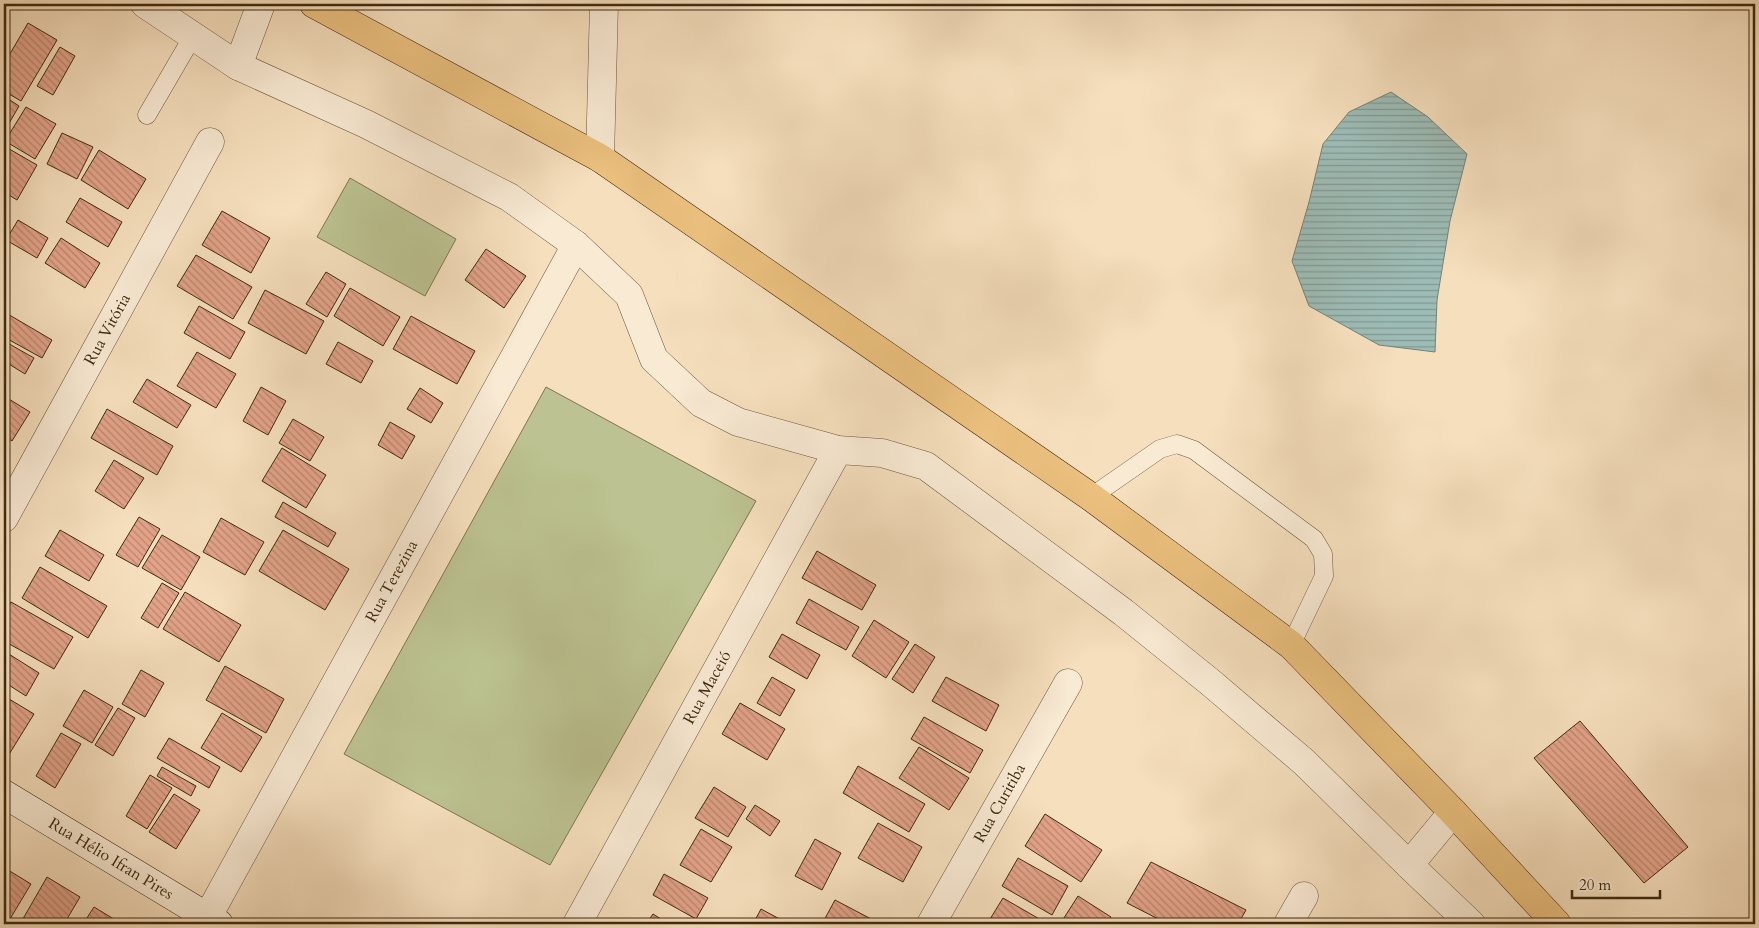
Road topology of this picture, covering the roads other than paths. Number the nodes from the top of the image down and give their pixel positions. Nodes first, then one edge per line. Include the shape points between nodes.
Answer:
1 (145, 4) edge
2 (261, 4) edge
3 (314, 4) edge
4 (604, 4) edge
5 (192, 36) junction
6 (238, 66) junction
7 (147, 115) dead end
8 (210, 142) dead end
9 (600, 158) junction
10 (576, 245) junction
11 (838, 450) junction
12 (1091, 497) junction
13 (4, 518) edge
14 (1291, 645) junction
15 (1068, 683) dead end
16 (4, 794) edge
17 (1453, 812) junction
18 (1409, 864) junction
19 (1304, 896) dead end
20 (213, 921) edge
21 (577, 924) edge
22 (931, 924) edge
23 (1288, 924) edge
24 (1471, 924) edge
25 (1557, 924) edge

1 - 5 street
2 - 6 street
3 - 9 main road
4 - 9 street
5 - 6 street
5 - 7 lane
6 - 10 street via 366,124 509,197
8 - 13 street, Rua Vitória
9 - 12 main road
10 - 11 street via 629,295 654,359 701,403 738,422
10 - 20 street, Rua Terezina
11 - 18 street via 882,452 926,466 994,515 1210,682 1304,762
11 - 21 street, Rua Maceió
12 - 14 main road
12 - 14 lane via 1160,449 1177,444 1194,450 1314,539 1323,554 1324,576
14 - 17 main road
15 - 22 street, Rua Curitiba
16 - 20 street, Rua Hélio Ifran Pires
17 - 18 street
17 - 25 main road
18 - 24 street
19 - 23 street

